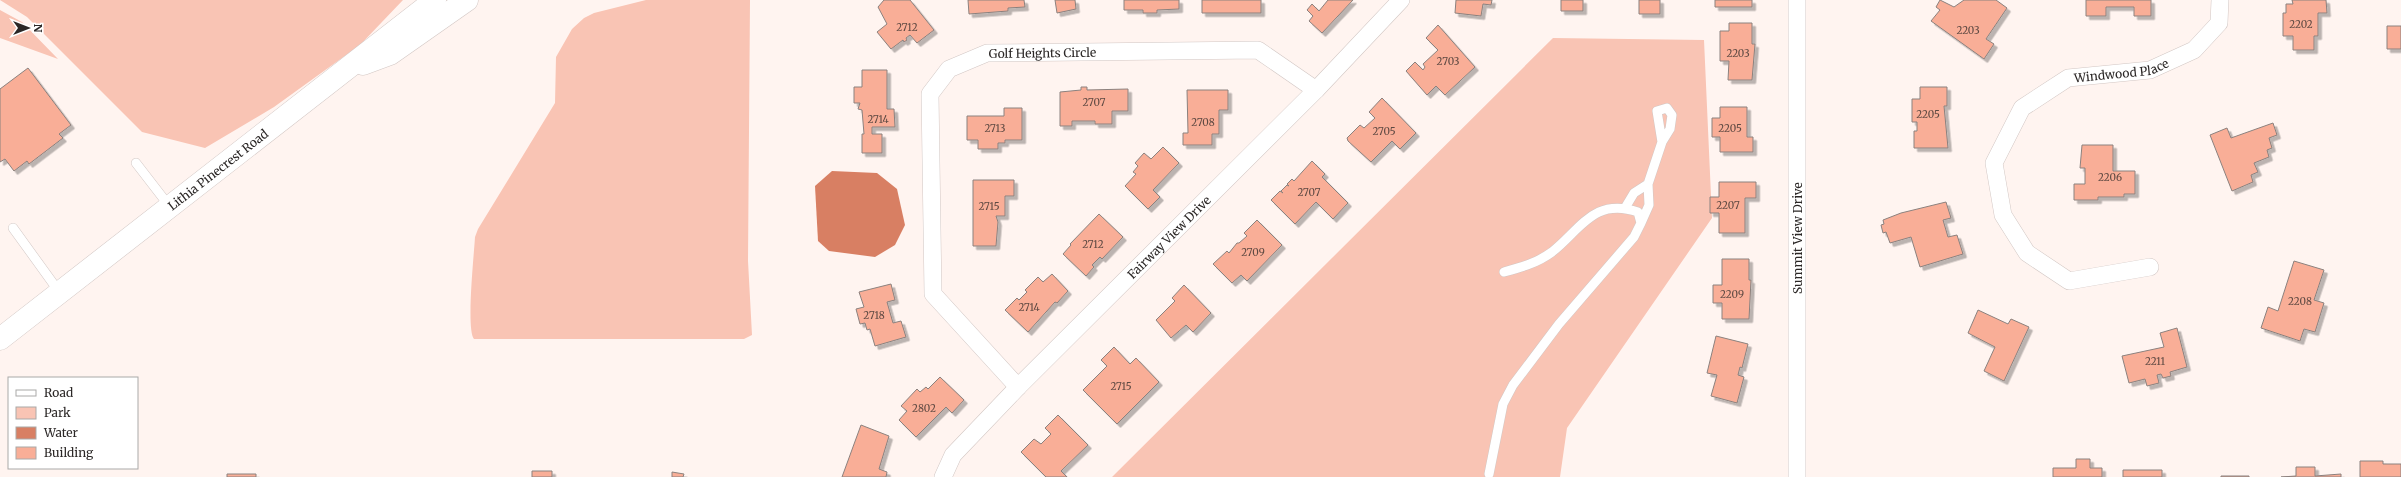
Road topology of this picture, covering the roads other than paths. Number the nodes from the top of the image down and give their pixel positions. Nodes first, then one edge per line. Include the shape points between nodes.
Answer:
1 (435, 0) edge
2 (468, 0) edge
3 (1401, 0) edge
4 (1797, 0) edge
5 (2220, 0) edge
6 (347, 69) junction
7 (1316, 90) junction
8 (1662, 142) dead end
9 (136, 163) dead end
10 (1648, 184) junction
11 (170, 207) junction
12 (1625, 208) junction
13 (1641, 223) junction
14 (13, 228) dead end
15 (2150, 267) dead end
16 (1504, 272) dead end
17 (60, 293) junction
18 (2, 333) edge
19 (1018, 387) junction
20 (1488, 474) dead end
21 (943, 477) edge
22 (1797, 477) edge

1 - 6 main road, Lithia Pinecrest Road
2 - 6 main road via 390,54
3 - 7 street, Fairway View Drive
4 - 22 street, Summit View Drive
5 - 15 street, Windwood Place via 2219,23 2194,50 2150,70 2068,78 2022,108 1994,163 2003,215 2027,253 2068,281
6 - 11 main road, Lithia Pinecrest Road
7 - 19 street, Fairway View Drive
7 - 19 street, Golf Heights Circle via 1258,50 987,53 949,69 930,94 933,294
8 - 10 lane
9 - 11 lane
10 - 12 lane via 1634,193
10 - 13 lane via 1649,205
11 - 17 main road, Lithia Pinecrest Road
12 - 13 lane via 1638,212
12 - 16 lane via 1605,210 1590,216 1551,252 1530,265
13 - 20 lane via 1634,237 1555,330 1513,385 1503,404
14 - 17 lane
17 - 18 main road, Lithia Pinecrest Road
19 - 21 street, Fairway View Drive via 952,455

